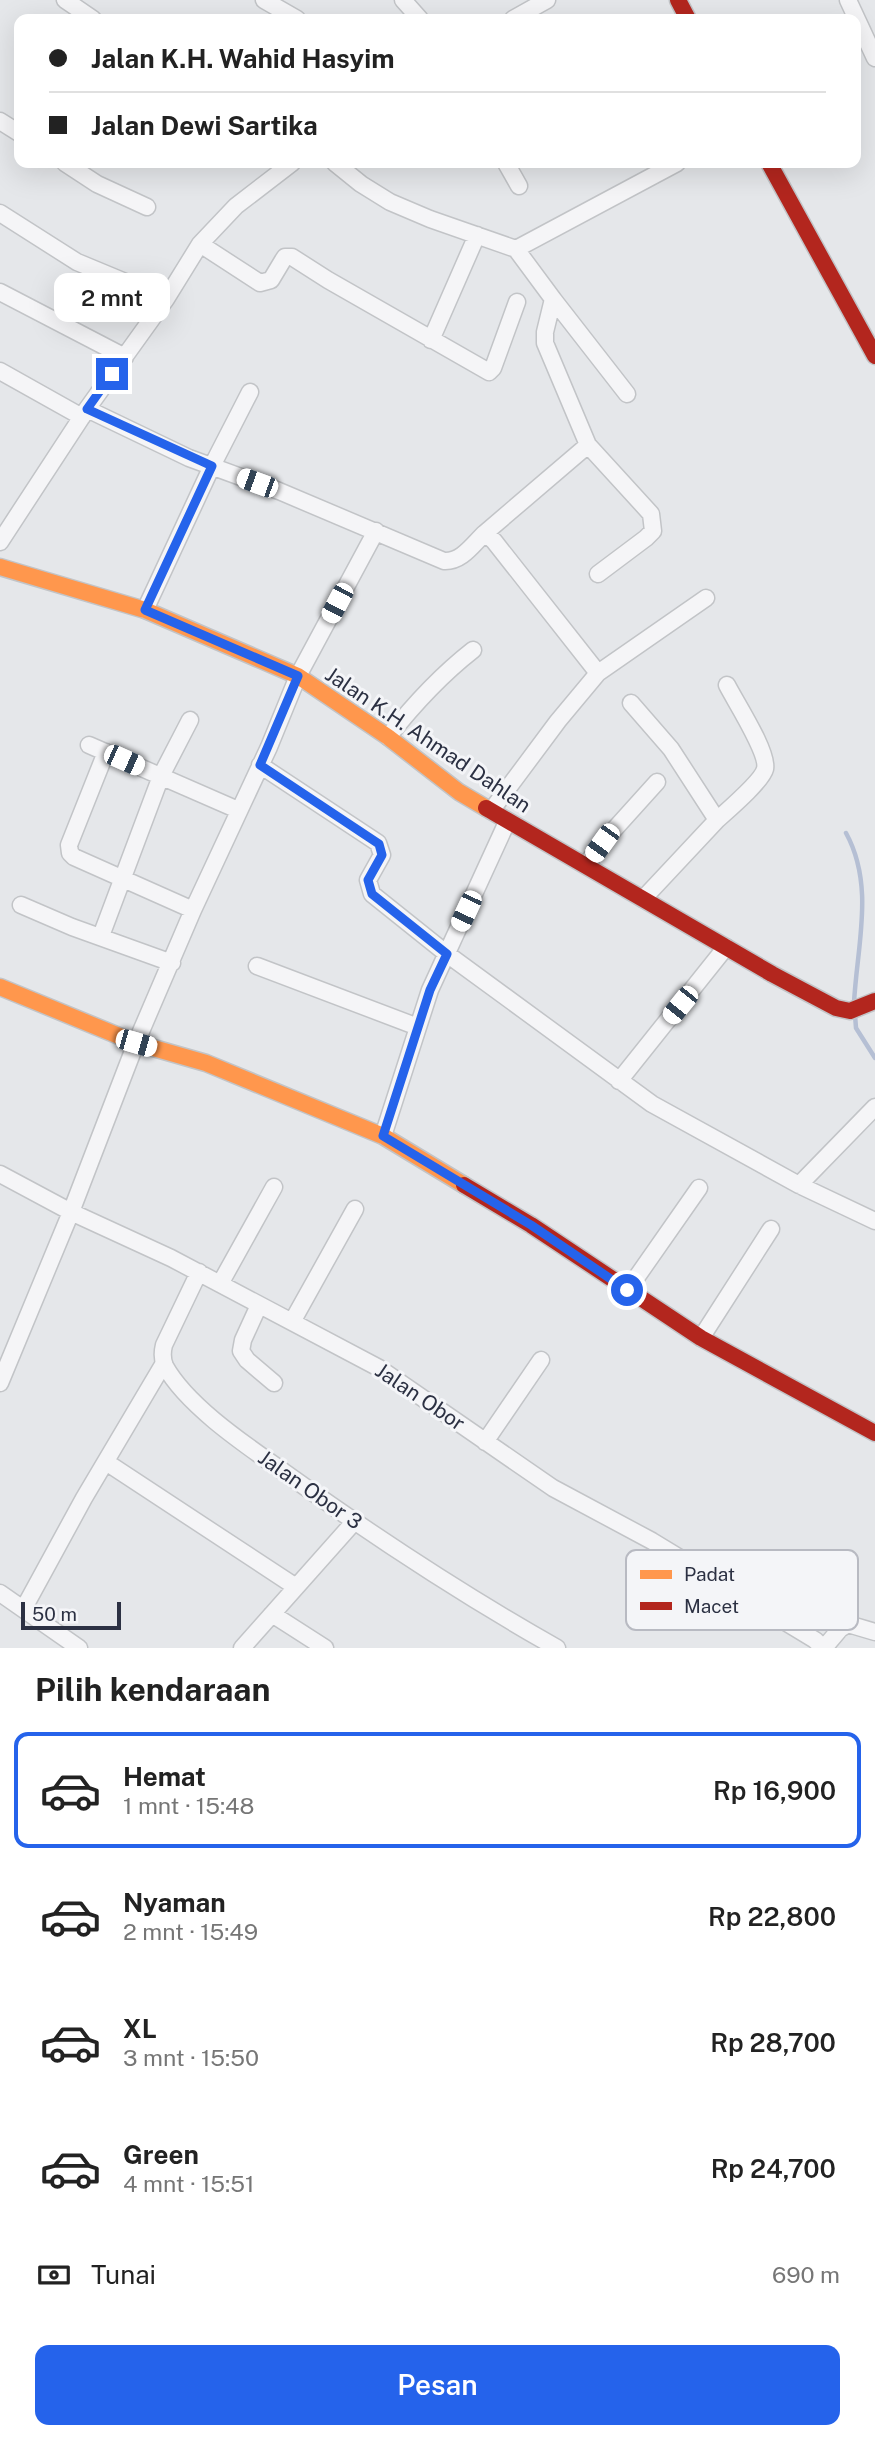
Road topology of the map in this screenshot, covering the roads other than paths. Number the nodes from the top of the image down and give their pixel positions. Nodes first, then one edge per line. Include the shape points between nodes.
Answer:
1 (65, 0) edge
2 (264, 0) edge
3 (403, 0) edge
4 (547, 0) edge
5 (86, 14) edge
6 (288, 14) edge
7 (416, 14) edge
8 (522, 14) edge
9 (861, 28) edge
10 (875, 58) edge
11 (73, 168) edge
12 (285, 168) edge
13 (341, 168) edge
14 (509, 168) edge
15 (668, 168) edge
16 (772, 168) edge
17 (519, 186) dead end
18 (147, 207) dead end
19 (0, 213) edge
20 (477, 235) junction
21 (200, 244) junction
22 (516, 248) junction
23 (0, 292) edge
24 (166, 299) junction
25 (553, 299) junction
26 (517, 302) dead end
27 (431, 340) junction
28 (875, 356) edge
29 (125, 357) junction
30 (0, 371) edge
31 (250, 392) dead end
32 (627, 394) dead end
33 (85, 413) junction
34 (588, 445) junction
35 (212, 466) junction
36 (376, 531) junction
37 (485, 533) junction
38 (0, 542) edge
39 (0, 567) edge
40 (598, 574) dead end
41 (706, 598) dead end
42 (145, 610) junction
43 (473, 650) dead end
44 (598, 673) junction
45 (298, 676) junction
46 (727, 685) dead end
47 (631, 703) dead end
48 (190, 720) dead end
49 (388, 737) junction
50 (89, 745) dead end
51 (106, 752) junction
52 (260, 765) junction
53 (161, 776) junction
54 (657, 782) dead end
55 (238, 810) junction
56 (491, 811) junction
57 (717, 820) junction
58 (507, 822) junction
59 (586, 865) junction
60 (124, 879) junction
61 (643, 899) junction
62 (21, 905) dead end
63 (193, 910) junction
64 (101, 936) junction
65 (726, 947) junction
66 (447, 954) junction
67 (172, 963) junction
68 (257, 966) dead end
69 (0, 987) edge
70 (864, 1006) edge
71 (418, 1027) junction
72 (136, 1043) junction
73 (619, 1081) junction
74 (875, 1107) edge
75 (383, 1136) junction
76 (0, 1174) edge
77 (799, 1185) junction
78 (274, 1186) dead end
79 (699, 1188) dead end
80 (355, 1209) dead end
81 (71, 1212) junction
82 (875, 1221) edge
83 (771, 1228) dead end
84 (199, 1272) junction
85 (220, 1283) junction
86 (627, 1290) junction
87 (259, 1305) junction
88 (292, 1322) junction
89 (701, 1338) junction
90 (541, 1360) dead end
91 (164, 1363) junction
92 (0, 1383) edge
93 (274, 1383) dead end
94 (875, 1433) edge
95 (485, 1442) junction
96 (106, 1462) junction
97 (354, 1522) junction
98 (667, 1550) edge
99 (296, 1587) junction
100 (0, 1593) edge
101 (24, 1608) junction
102 (272, 1614) junction
103 (858, 1627) edge
104 (799, 1630) edge
105 (839, 1630) edge
106 (875, 1632) edge
107 (79, 1648) edge
108 (242, 1648) edge
109 (325, 1648) edge
110 (557, 1648) edge
111 (824, 1648) edge

1 - 5 street
2 - 6 street
3 - 7 street
4 - 8 street
9 - 10 street
11 - 18 street
12 - 21 street via 236,206
13 - 20 street via 390,202
14 - 17 street
15 - 22 street
16 - 28 main road
19 - 24 street via 77,262
20 - 22 street
20 - 27 street
21 - 24 street
21 - 27 street via 260,283 271,280 285,257 292,257
22 - 25 street
23 - 29 street
24 - 29 street
25 - 32 street
25 - 34 street via 545,343
26 - 27 street via 492,371
29 - 33 street
30 - 33 street
31 - 35 street
33 - 35 street
33 - 38 street
34 - 37 street
34 - 40 street via 654,522 646,538
35 - 36 street
35 - 42 street
36 - 37 street via 448,561 462,556
36 - 45 street
37 - 44 street
39 - 42 main road, Jalan K.H. Ahmad Dahlan
41 - 44 street
42 - 45 main road, Jalan K.H. Ahmad Dahlan
43 - 49 street via 448,670
44 - 56 street
45 - 49 main road, Jalan K.H. Ahmad Dahlan
45 - 52 street
46 - 57 street via 766,766
47 - 57 street via 671,749
48 - 53 street
49 - 56 main road, Jalan K.H. Ahmad Dahlan
50 - 51 street
51 - 53 street
51 - 60 street via 69,850 74,857
52 - 55 street
52 - 66 street via 379,844 382,855 368,880 372,894
53 - 55 street
53 - 60 street
54 - 59 street
55 - 63 street
56 - 58 main road, Jalan K.H. Ahmad Dahlan
57 - 61 street
58 - 59 main road, Jalan K.H. Ahmad Dahlan
58 - 66 street
59 - 61 main road, Jalan K.H. Ahmad Dahlan
60 - 63 street
60 - 64 street
61 - 65 main road, Jalan K.H. Ahmad Dahlan
62 - 64 street
63 - 67 street
64 - 67 street
65 - 70 main road, Jalan K.H. Ahmad Dahlan via 836,1008
65 - 73 street
66 - 71 street
66 - 73 street
67 - 72 street
68 - 71 street
69 - 72 main road
71 - 75 street
72 - 75 main road via 206,1063
72 - 81 street
73 - 77 street
74 - 77 street
75 - 86 main road via 531,1225
76 - 81 street, Jalan Obor
77 - 82 street
78 - 85 street
79 - 86 street
80 - 88 street
81 - 84 street, Jalan Obor
81 - 92 street
83 - 89 street
84 - 85 street, Jalan Obor
84 - 91 street via 164,1345
85 - 87 street, Jalan Obor
86 - 89 main road
87 - 88 street, Jalan Obor
87 - 93 street via 241,1352
88 - 95 street, Jalan Obor via 379,1368
89 - 94 main road
90 - 95 street
91 - 96 street
91 - 97 street, Jalan Obor 3 via 224,1430
95 - 98 street, Jalan Obor via 553,1488
96 - 99 street
96 - 101 street
97 - 99 street
97 - 110 street, Jalan Obor 3
99 - 102 street
100 - 101 street
101 - 107 street
102 - 108 street
102 - 109 street
103 - 106 street
104 - 111 street, Jalan Obor
105 - 111 street

